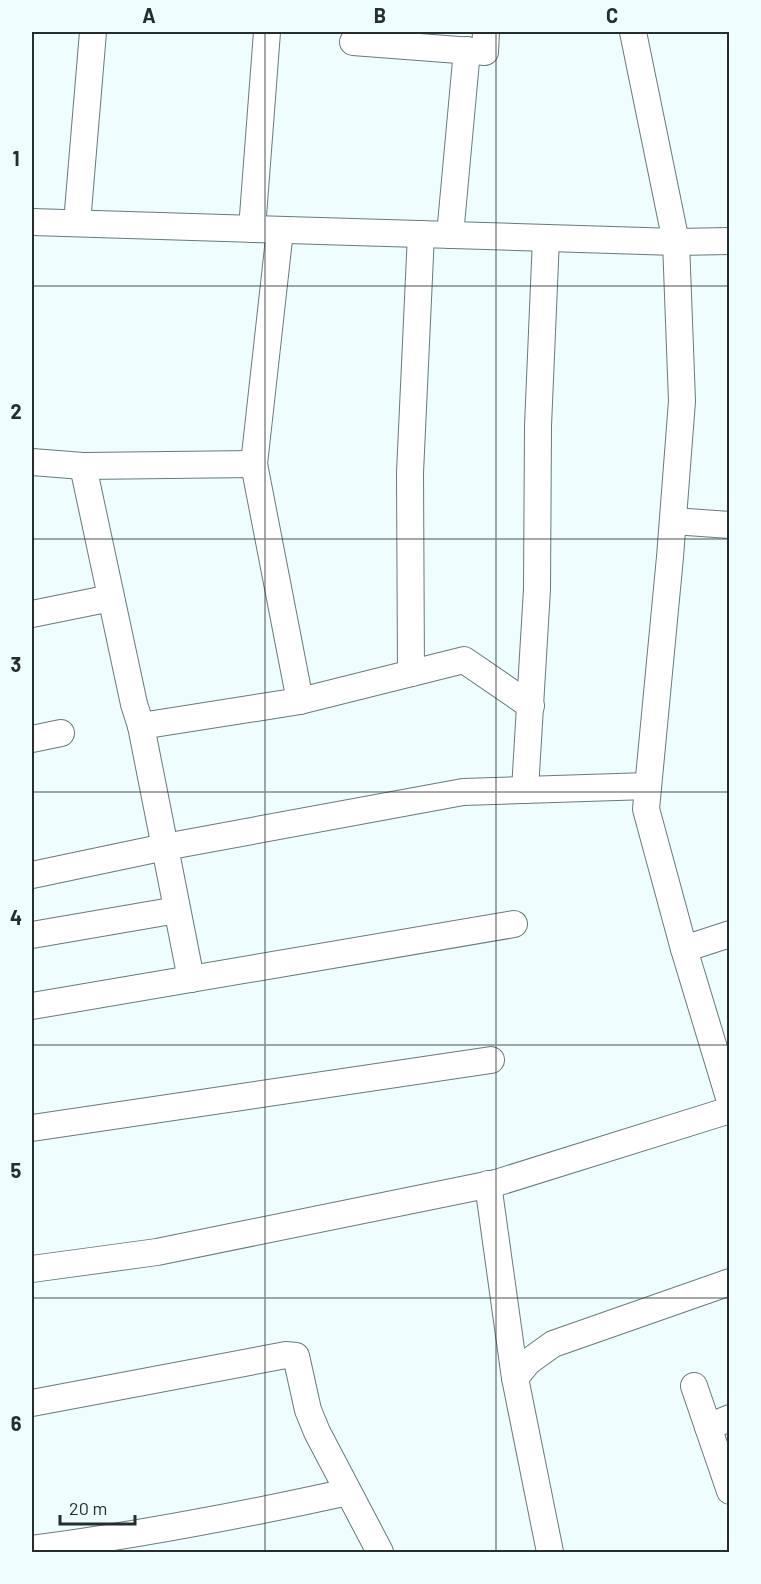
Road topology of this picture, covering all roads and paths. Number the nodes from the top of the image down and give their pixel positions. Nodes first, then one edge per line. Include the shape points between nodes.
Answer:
1 (93, 32) edge
2 (267, 32) edge
3 (486, 32) edge
4 (633, 32) edge
5 (353, 42) dead end
6 (467, 50) junction
7 (32, 222) edge
8 (77, 223) junction
9 (252, 229) junction
10 (280, 230) junction
11 (421, 234) junction
12 (450, 235) junction
13 (546, 238) junction
14 (729, 241) edge
15 (676, 242) junction
16 (32, 462) edge
17 (254, 464) junction
18 (83, 466) junction
19 (673, 521) junction
20 (729, 525) edge
21 (111, 597) junction
22 (32, 614) edge
23 (411, 673) junction
24 (300, 701) junction
25 (531, 706) junction
26 (141, 726) junction
27 (61, 733) dead end
28 (32, 739) edge
29 (648, 786) junction
30 (525, 790) junction
31 (165, 847) junction
32 (32, 875) edge
33 (177, 910) junction
34 (514, 924) dead end
35 (729, 934) edge
36 (32, 935) edge
37 (684, 949) junction
38 (190, 979) junction
39 (32, 1006) edge
40 (491, 1060) dead end
41 (729, 1101) edge
42 (729, 1110) edge
43 (32, 1128) edge
44 (488, 1185) junction
45 (32, 1269) edge
46 (729, 1282) edge
47 (515, 1378) junction
48 (694, 1386) dead end
49 (32, 1403) edge
50 (719, 1423) edge
51 (729, 1491) edge
52 (348, 1492) junction
53 (32, 1549) edge
54 (380, 1552) edge
55 (550, 1552) edge

1 - 8 street
2 - 9 street
3 - 6 street via 485,52
4 - 15 street
5 - 6 street
6 - 12 street
7 - 8 street
8 - 9 street
9 - 10 street
10 - 11 street
10 - 17 street
11 - 12 street
11 - 23 street via 411,473
12 - 13 street
13 - 15 street
13 - 25 street
14 - 15 street
15 - 19 street via 682,401
16 - 18 street
17 - 18 street
17 - 24 street
18 - 21 street
19 - 20 street
19 - 29 street
21 - 22 street
21 - 26 street
23 - 24 street
23 - 25 street via 464,660
24 - 26 street
25 - 30 street
26 - 31 street
27 - 28 street
29 - 30 street
29 - 37 street via 646,809
30 - 31 street via 463,792
31 - 32 street
31 - 33 street
33 - 36 street
33 - 38 street
34 - 38 street
35 - 37 street
37 - 41 street
38 - 39 street
40 - 43 street
42 - 44 street
44 - 45 street via 157,1252
44 - 47 street
46 - 47 street via 553,1344 528,1362
47 - 55 street
48 - 50 street
49 - 52 street via 291,1354 296,1356 314,1425
50 - 51 street
52 - 53 street via 241,1515
52 - 54 street

